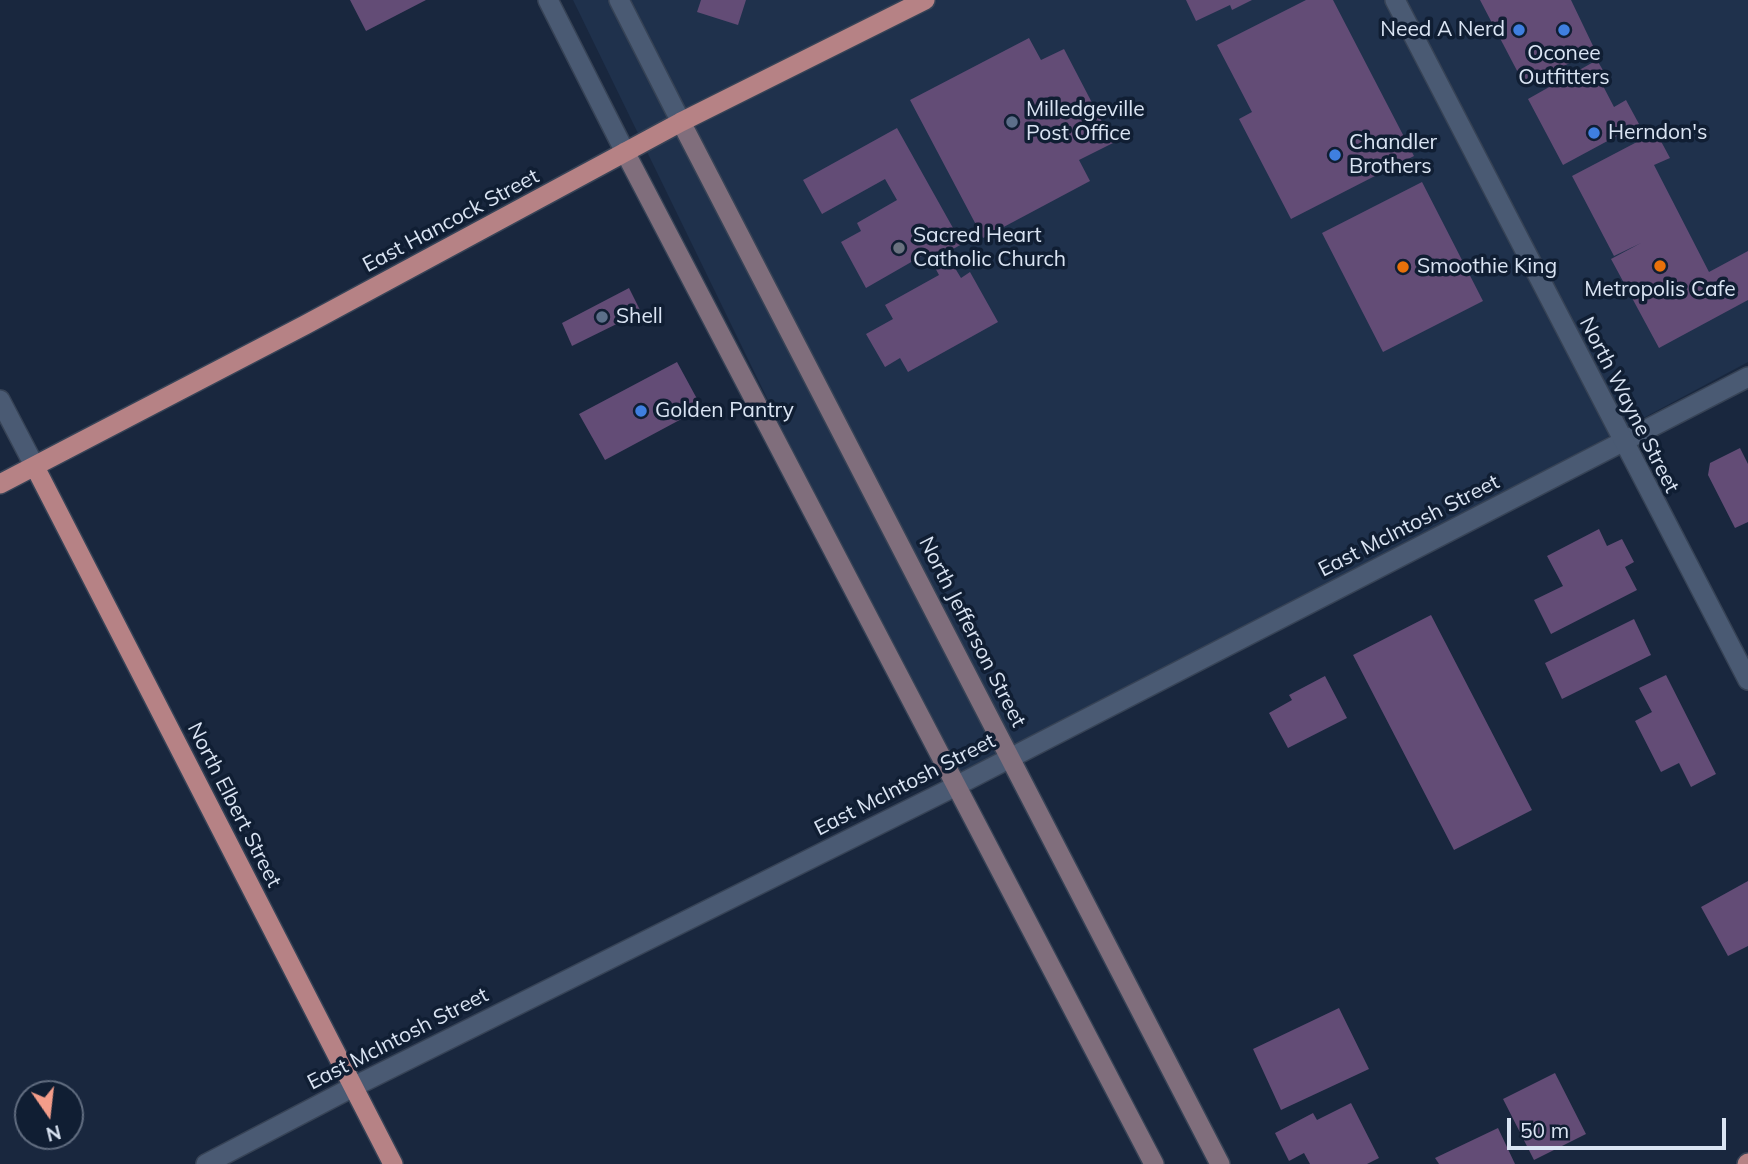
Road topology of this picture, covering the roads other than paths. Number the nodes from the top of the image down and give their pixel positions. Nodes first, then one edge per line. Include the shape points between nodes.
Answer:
1 (548, 0) edge
2 (619, 0) edge
3 (925, 0) edge
4 (1395, 0) edge
5 (681, 122) junction
6 (625, 152) junction
7 (1748, 377) edge
8 (0, 400) edge
9 (1622, 442) junction
10 (34, 467) junction
11 (0, 484) edge
12 (1748, 680) edge
13 (1011, 757) junction
14 (956, 786) junction
15 (353, 1087) junction
16 (206, 1164) edge
17 (393, 1164) edge
18 (1154, 1164) edge
19 (1220, 1164) edge

1 - 6 street
2 - 5 street
3 - 5 main road, East Hancock Street
4 - 9 street, North Wayne Street
5 - 6 main road, East Hancock Street
5 - 13 main road, North Jefferson Street
6 - 10 main road, East Hancock Street
6 - 14 main road
7 - 9 street, East McIntosh Street
8 - 10 street
9 - 12 street, North Wayne Street
9 - 13 street, East McIntosh Street
10 - 11 main road, East Hancock Street
10 - 15 main road, North Elbert Street
13 - 14 street, East McIntosh Street
13 - 19 main road, North Jefferson Street
14 - 15 street, East McIntosh Street
14 - 18 main road
15 - 16 street, East McIntosh Street
15 - 17 main road, North Elbert Street

